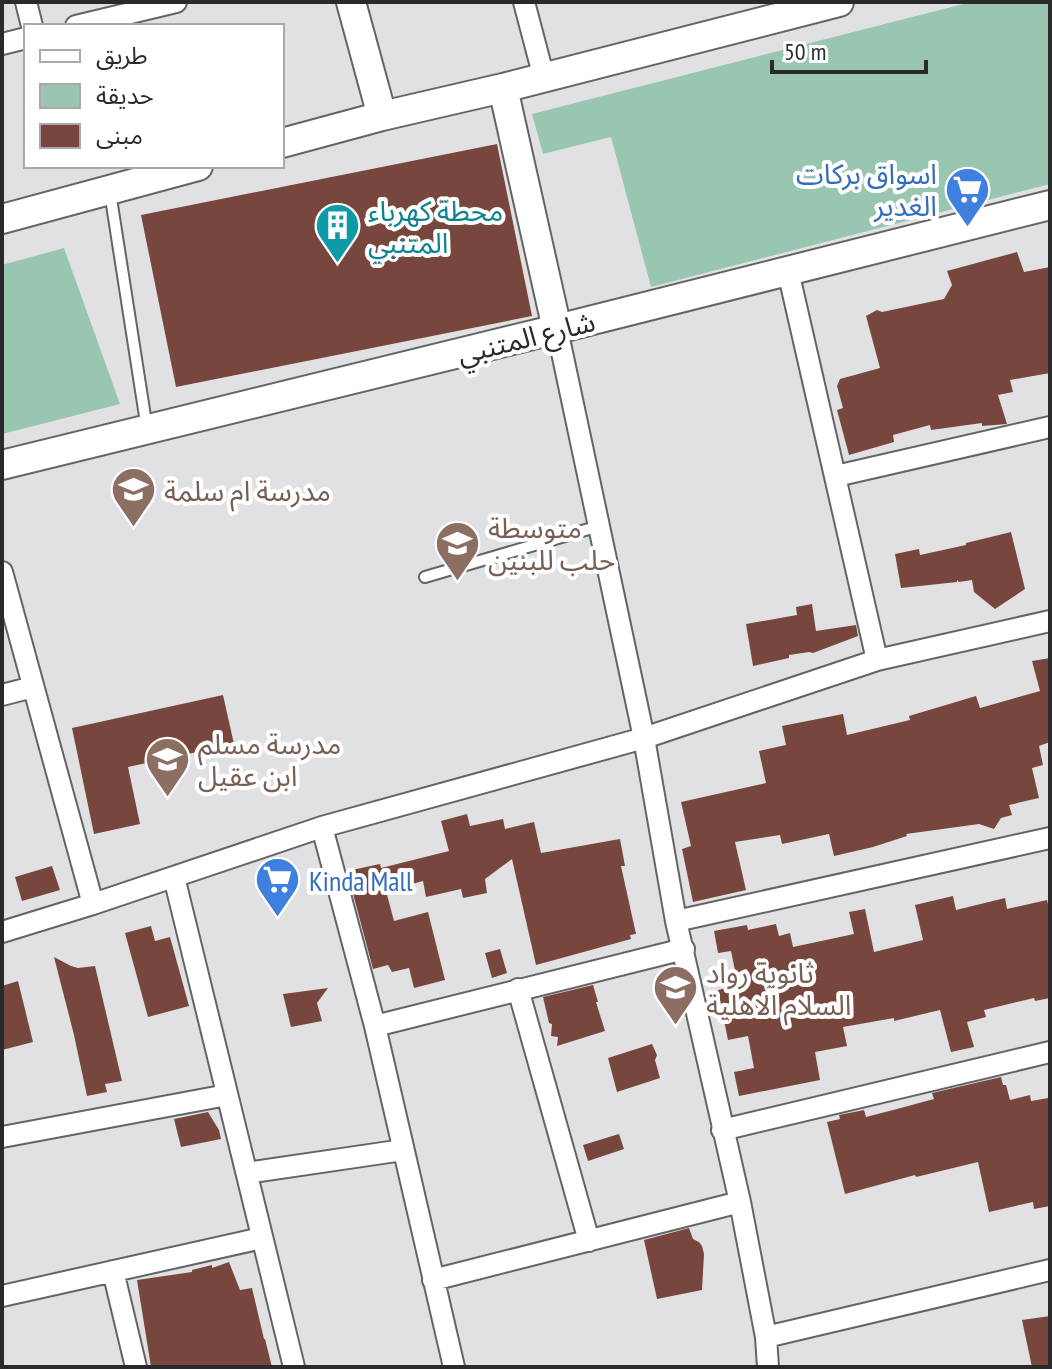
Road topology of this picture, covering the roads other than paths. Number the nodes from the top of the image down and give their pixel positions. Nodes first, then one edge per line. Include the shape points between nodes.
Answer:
1 (26, 2) edge
2 (176, 2) edge
3 (351, 2) edge
4 (524, 2) edge
5 (839, 2) edge
6 (32, 24) edge
7 (84, 24) edge
8 (24, 38) edge
9 (2, 44) edge
10 (544, 78) junction
11 (503, 88) junction
12 (382, 116) junction
13 (284, 142) edge
14 (191, 168) edge
15 (110, 190) junction
16 (1050, 205) edge
17 (2, 219) edge
18 (788, 271) junction
19 (557, 329) junction
20 (1050, 427) edge
21 (147, 430) junction
22 (2, 465) edge
23 (836, 476) junction
24 (600, 525) junction
25 (2, 572) edge
26 (425, 577) dead end
27 (1050, 621) edge
28 (877, 660) junction
29 (33, 687) junction
30 (2, 695) edge
31 (644, 738) junction
32 (322, 827) junction
33 (1050, 838) edge
34 (174, 877) junction
35 (93, 904) junction
36 (676, 921) junction
37 (2, 932) edge
38 (684, 949) junction
39 (518, 989) junction
40 (375, 1026) junction
41 (1050, 1052) edge
42 (227, 1095) junction
43 (722, 1130) junction
44 (2, 1137) edge
45 (403, 1150) junction
46 (247, 1173) junction
47 (740, 1202) junction
48 (262, 1238) junction
49 (589, 1241) junction
50 (1050, 1270) edge
51 (113, 1271) junction
52 (433, 1280) junction
53 (2, 1296) edge
54 (766, 1337) junction
55 (136, 1367) edge
56 (294, 1367) edge
57 (454, 1367) edge
58 (768, 1367) edge

1 - 6 street
2 - 7 street
3 - 12 street
4 - 10 street
5 - 10 street
8 - 9 street
10 - 11 street
11 - 12 street
11 - 19 street
12 - 13 street
14 - 15 street
15 - 17 street
15 - 21 lane
16 - 18 street, شارع المتنبي
18 - 19 street, شارع المتنبي
18 - 23 street
19 - 21 street, شارع المتنبي
19 - 24 street
20 - 23 street
21 - 22 street, شارع المتنبي
23 - 28 street
24 - 26 lane
24 - 31 street
25 - 29 street
27 - 28 street
28 - 31 street
29 - 30 street
29 - 35 street
31 - 32 street
31 - 36 street
32 - 34 street
32 - 40 street
33 - 36 street
34 - 35 street
34 - 42 street
35 - 37 street
36 - 38 street
38 - 39 street
38 - 43 street
39 - 40 street
39 - 49 street
40 - 45 street
41 - 43 street
42 - 44 street
42 - 46 street
43 - 47 street
45 - 46 street
45 - 52 street
46 - 48 street
47 - 49 street
47 - 54 street
48 - 51 street
48 - 56 street
49 - 52 street
50 - 54 street
51 - 53 street
51 - 55 street
52 - 57 street
54 - 58 street

